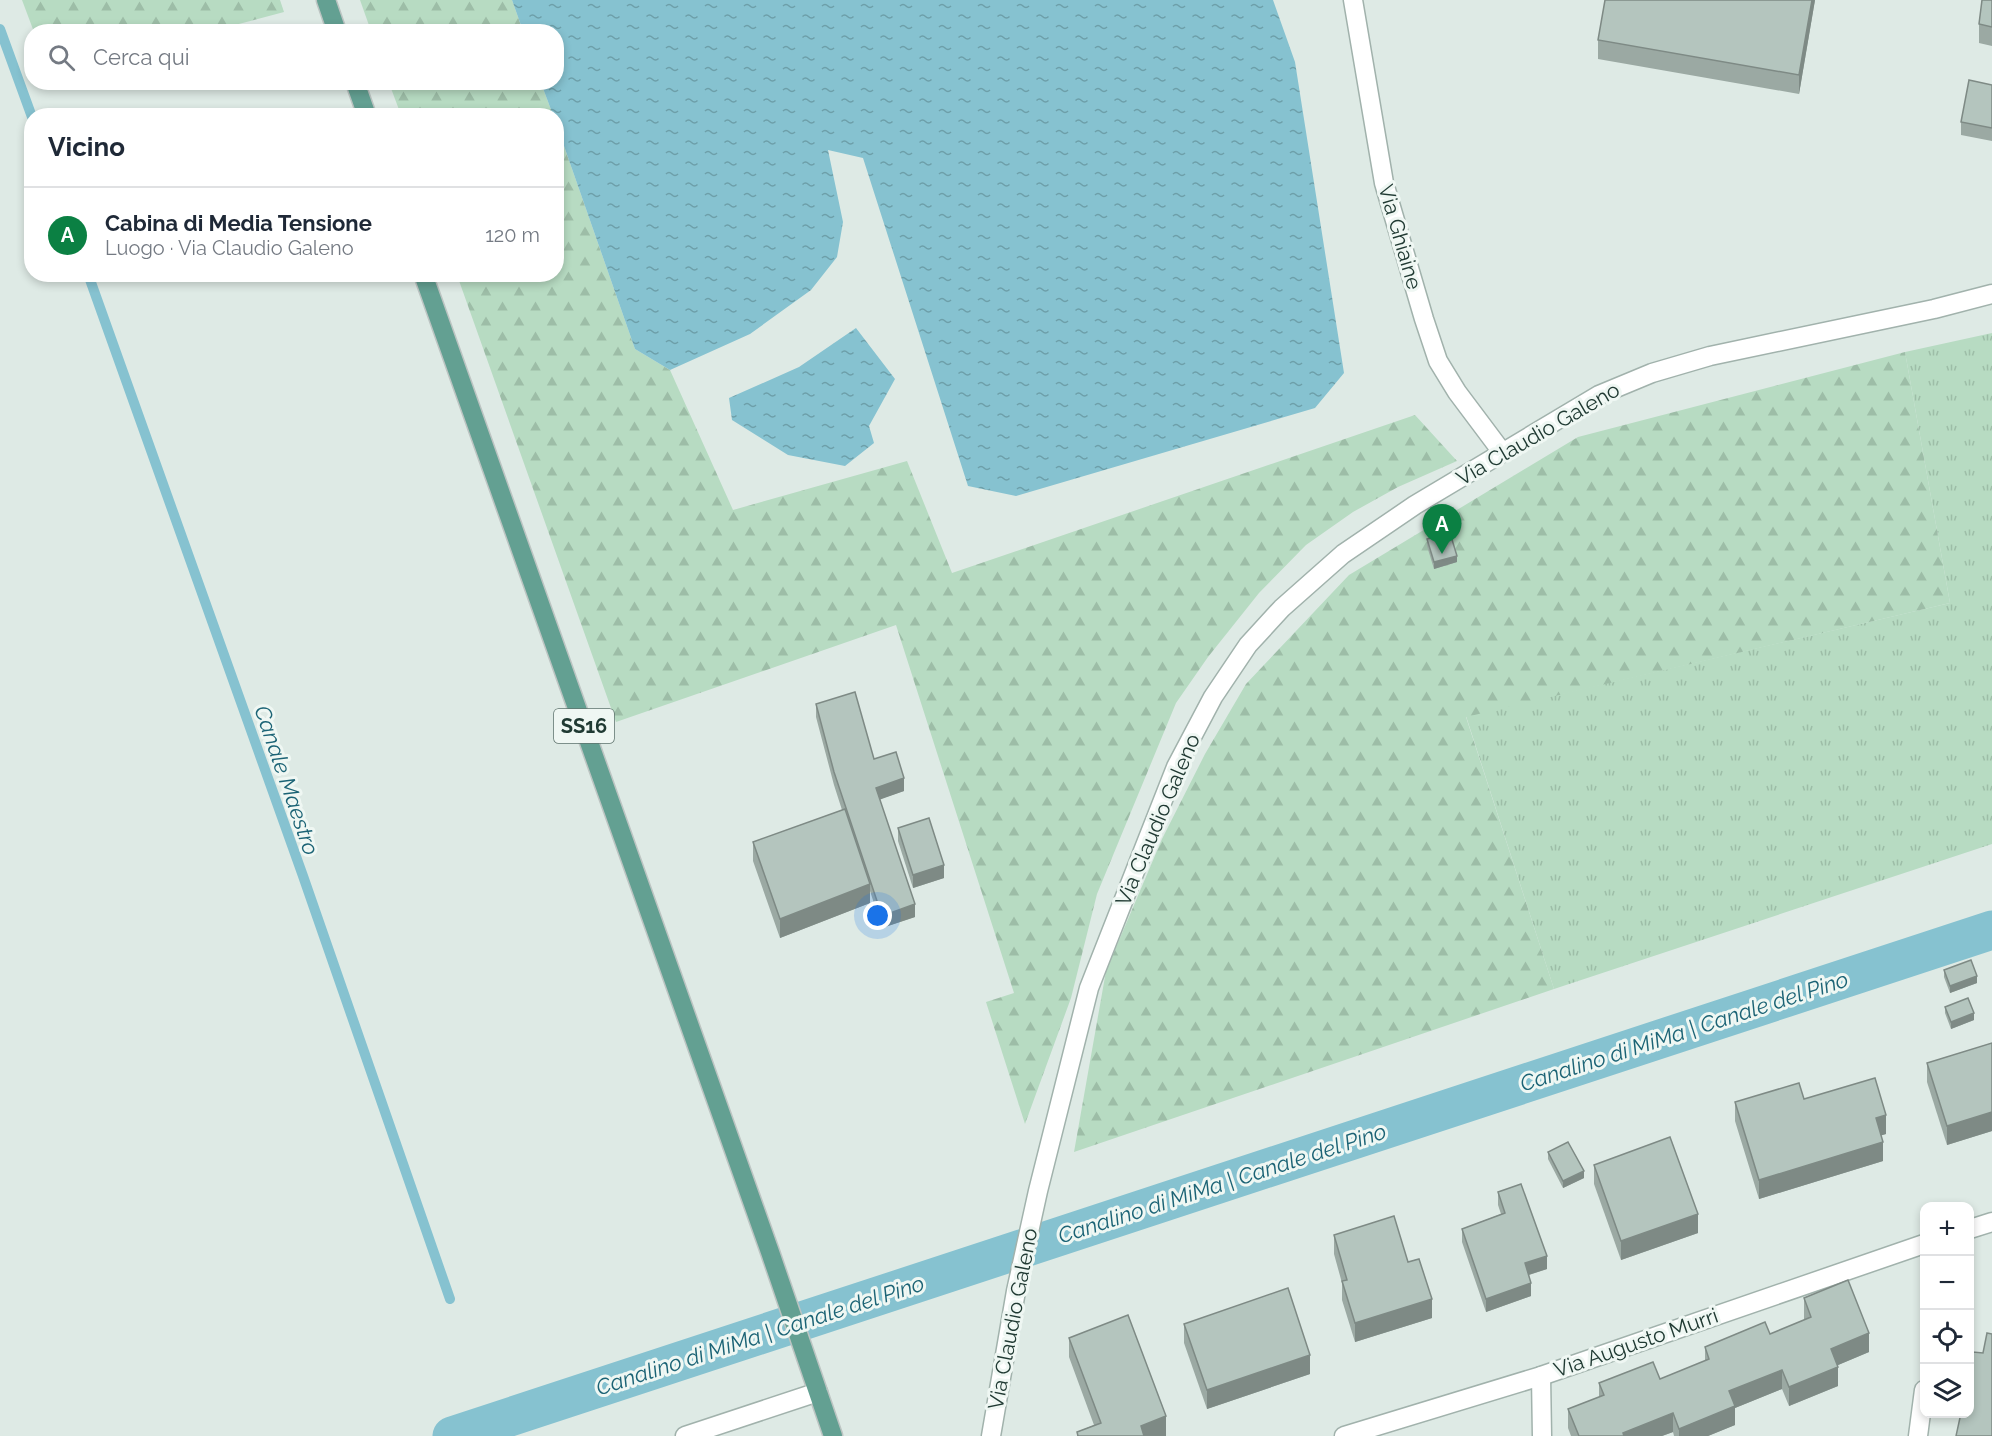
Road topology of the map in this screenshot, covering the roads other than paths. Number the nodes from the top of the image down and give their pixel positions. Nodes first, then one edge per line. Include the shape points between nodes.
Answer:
1 (326, 0) edge
2 (1353, 0) edge
3 (334, 24) edge
4 (358, 90) edge
5 (364, 108) edge
6 (426, 282) edge
7 (1992, 294) edge
8 (1502, 452) junction
9 (1992, 1222) edge
10 (1974, 1228) edge
11 (1920, 1245) edge
12 (1541, 1376) junction
13 (815, 1385) junction
14 (1920, 1418) edge
15 (685, 1436) edge
16 (833, 1436) edge
17 (991, 1436) edge
18 (1344, 1436) edge
19 (1542, 1436) edge
20 (1918, 1436) edge

1 - 3 main road
2 - 8 street, Via Ghiaine via 1384,183 1424,319 1438,361
4 - 5 main road
6 - 13 main road, SS16
7 - 8 street, Via Claudio Galeno via 1710,356 1652,373 1599,395
8 - 17 street, Via Claudio Galeno via 1343,554 1275,615 1248,645 1213,697 1176,767 1090,984 1016,1291
9 - 10 street
11 - 12 street, Via Augusto Murri
12 - 18 street, Via Augusto Murri
12 - 19 street
13 - 15 street
13 - 16 main road, SS16
14 - 20 street

